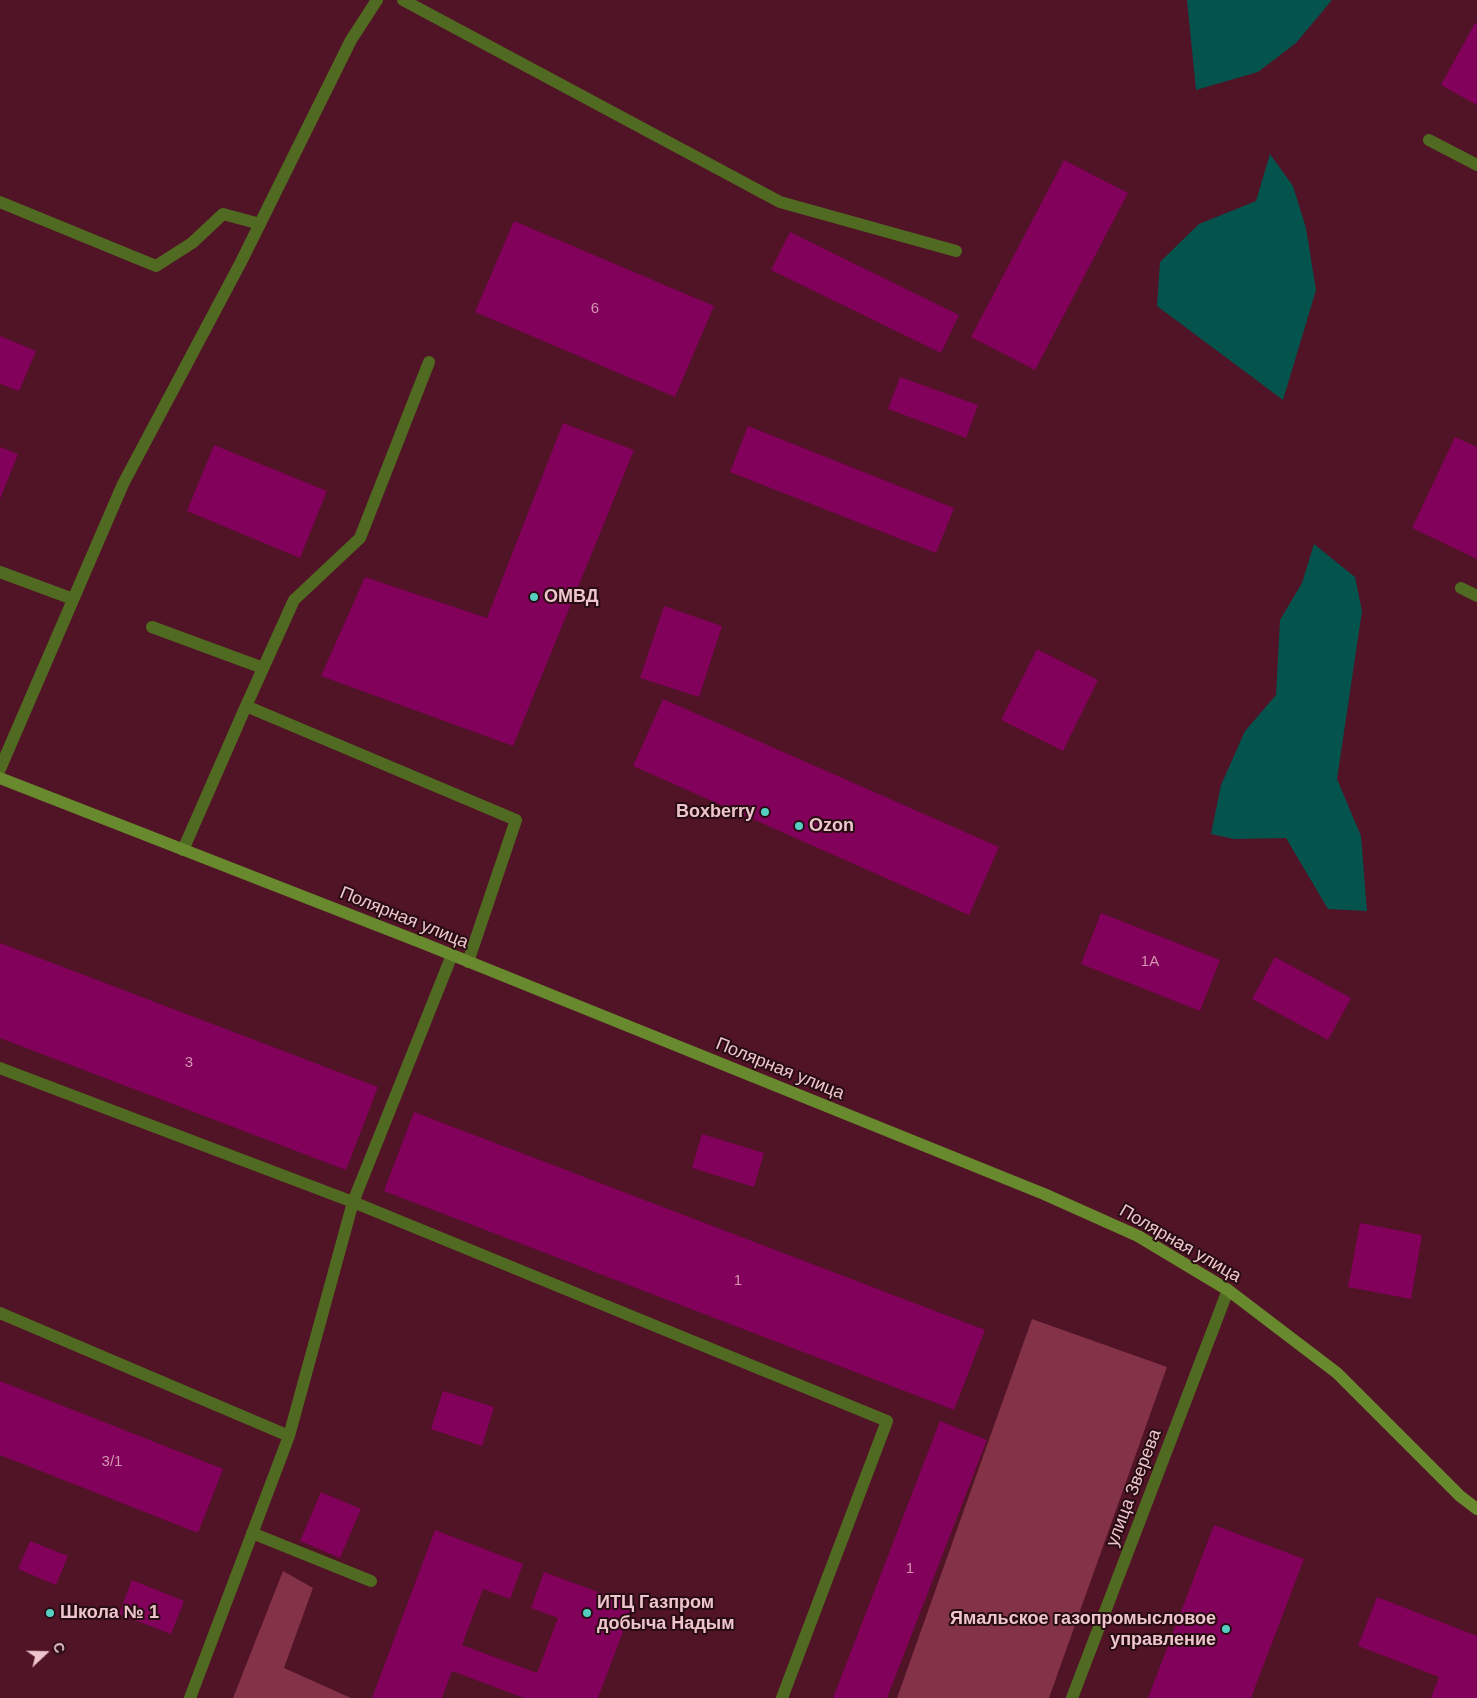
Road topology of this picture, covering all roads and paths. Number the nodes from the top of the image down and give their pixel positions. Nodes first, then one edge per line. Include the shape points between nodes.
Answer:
1 (378, 0) edge
2 (403, 0) edge
3 (1429, 140) dead end
4 (1477, 165) edge
5 (0, 202) edge
6 (260, 224) junction
7 (956, 251) dead end
8 (429, 362) dead end
9 (0, 572) edge
10 (1461, 588) dead end
11 (1477, 596) edge
12 (73, 599) junction
13 (152, 628) dead end
14 (263, 668) junction
15 (246, 706) junction
16 (0, 769) edge
17 (0, 778) edge
18 (183, 850) junction
19 (452, 955) junction
20 (468, 962) junction
21 (0, 1068) edge
22 (354, 1202) junction
23 (1228, 1290) junction
24 (0, 1313) edge
25 (289, 1436) junction
26 (1477, 1509) edge
27 (252, 1534) junction
28 (371, 1581) dead end
29 (190, 1698) edge
30 (782, 1698) edge
31 (1072, 1698) edge

1 - 6 street via 352,40
2 - 7 street via 780,202
3 - 4 street
5 - 6 street via 156,266 192,243 223,214
6 - 12 street via 123,484
8 - 14 street via 360,538 294,600
9 - 12 street
10 - 11 street
12 - 16 street
13 - 14 street
14 - 15 street
15 - 18 street
15 - 20 street via 516,820
17 - 18 street, Полярная улица
18 - 19 street, Полярная улица
19 - 20 street, Полярная улица
19 - 22 street
20 - 23 street, Полярная улица via 1044,1194 1138,1236
21 - 22 street
22 - 25 street
22 - 30 street via 887,1421
23 - 26 street, Полярная улица via 1337,1374
23 - 31 street, улица Зверева
24 - 25 street
25 - 27 street
27 - 28 street
27 - 29 street

